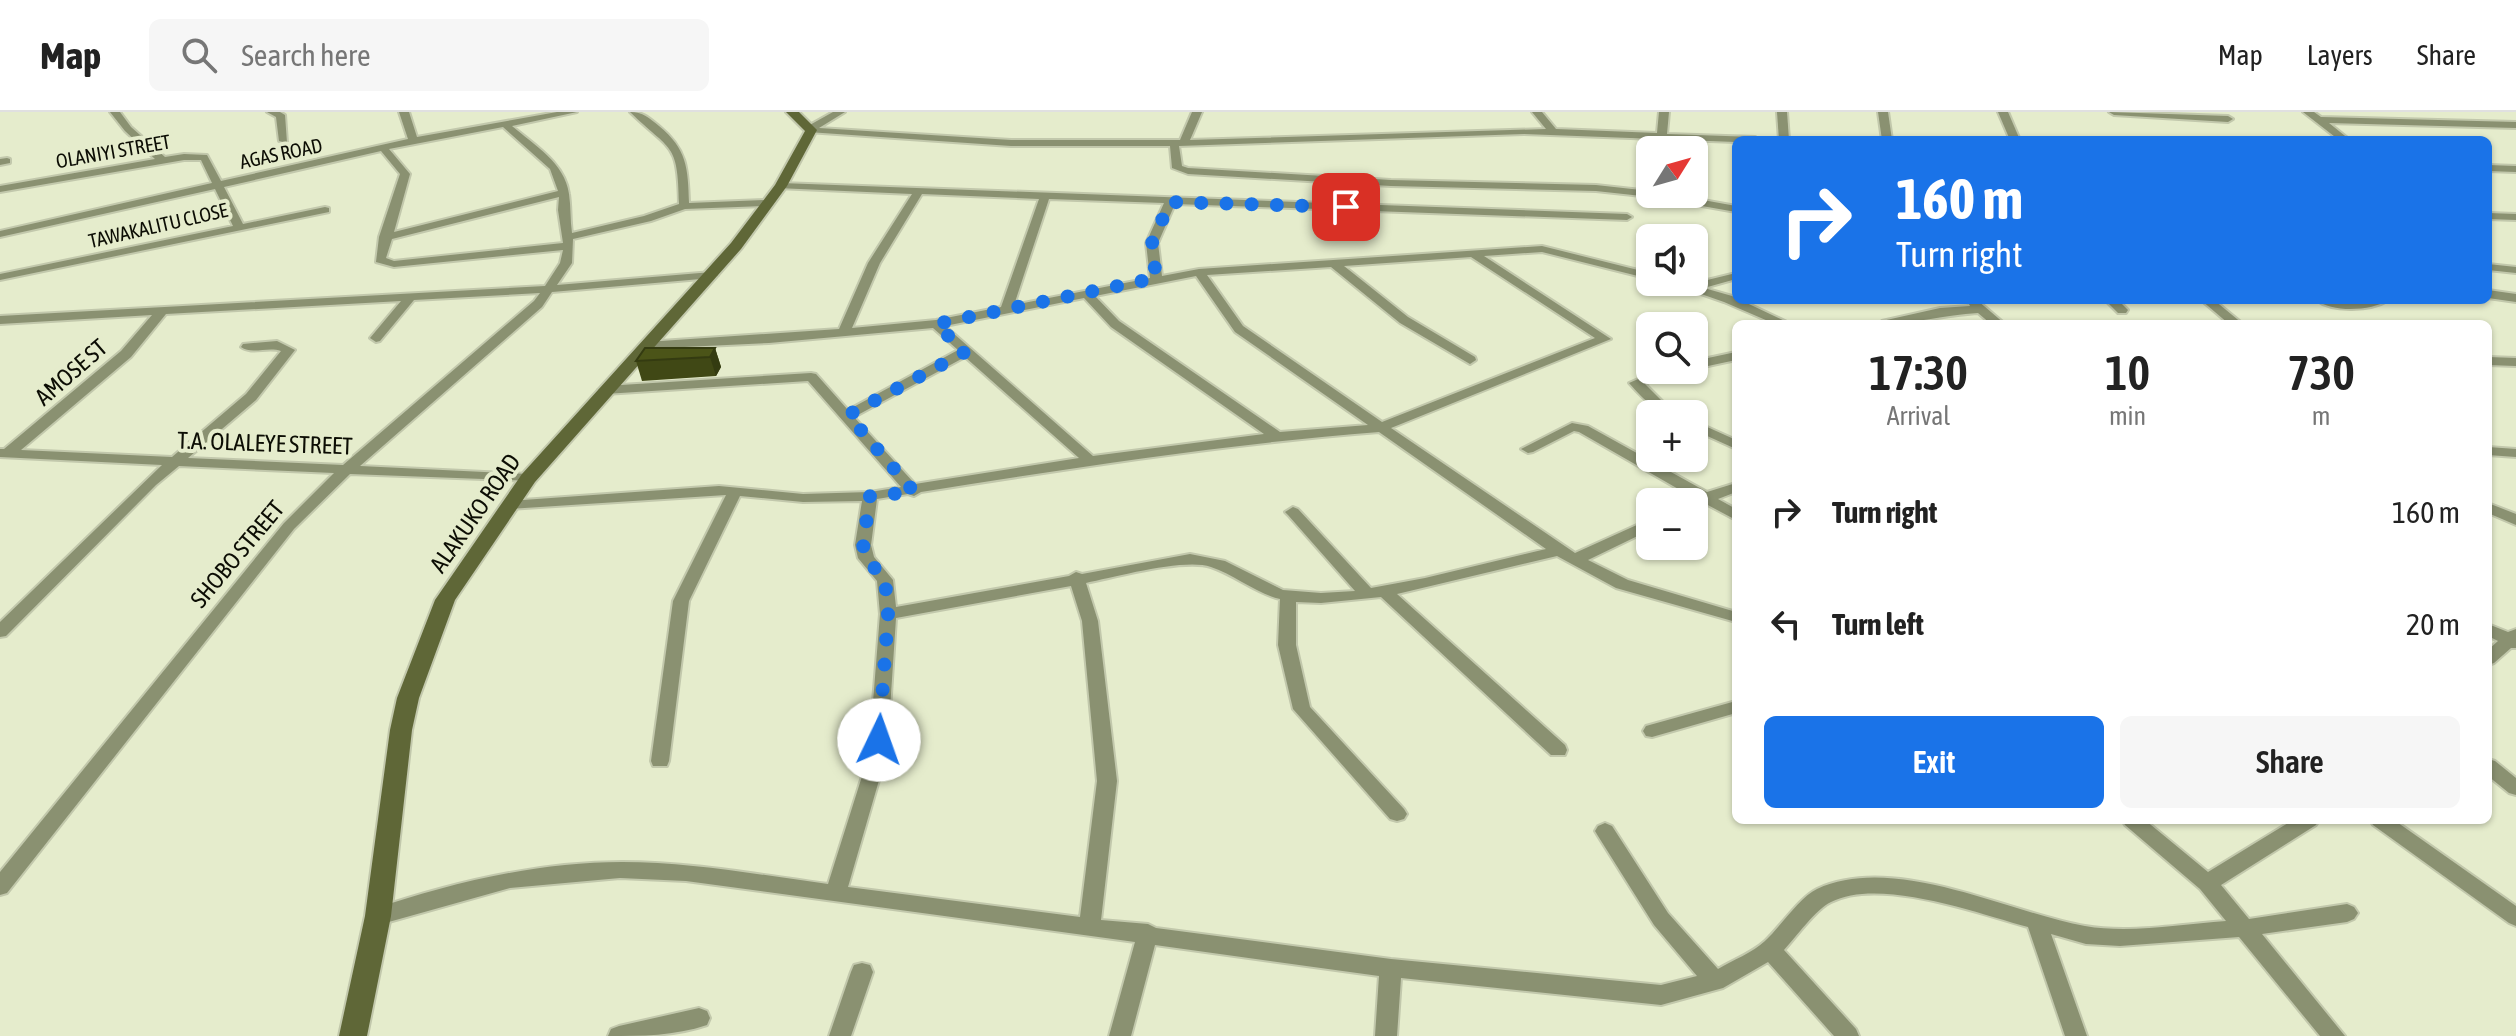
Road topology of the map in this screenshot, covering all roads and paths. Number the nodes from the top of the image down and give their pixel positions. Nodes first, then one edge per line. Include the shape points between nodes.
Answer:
1 (115, 112) edge
2 (272, 112) edge
3 (404, 112) edge
4 (510, 112) edge
5 (568, 112) edge
6 (635, 112) edge
7 (792, 112) edge
8 (840, 112) edge
9 (1197, 112) edge
10 (1537, 112) edge
11 (1664, 112) edge
12 (1782, 112) edge
13 (1883, 112) edge
14 (2003, 112) edge
15 (2114, 112) edge
16 (2308, 112) edge
17 (2228, 119) dead end
18 (2317, 120) junction
19 (511, 124) junction
20 (2516, 125) edge
21 (811, 129) junction
22 (1553, 132) junction
23 (1662, 136) joint
24 (1784, 136) edge
25 (1886, 136) edge
26 (2013, 136) edge
27 (2339, 136) edge
28 (1708, 138) edge
29 (1732, 139) edge
30 (284, 141) dead end
31 (413, 141) junction
32 (1179, 143) junction
33 (384, 149) junction
34 (163, 161) junction
35 (2492, 168) edge
36 (2516, 169) edge
37 (216, 186) junction
38 (781, 186) junction
39 (0, 189) edge
40 (918, 192) junction
41 (1636, 192) edge
42 (564, 193) junction
43 (1044, 198) junction
44 (1170, 202) junction
45 (766, 203) junction
46 (1708, 204) edge
47 (684, 206) junction
48 (1732, 208) edge
49 (325, 210) dead end
50 (2492, 216) edge
51 (1627, 217) dead end
52 (2516, 217) edge
53 (238, 225) junction
54 (0, 234) edge
55 (385, 237) junction
56 (568, 242) junction
57 (1476, 256) junction
58 (1336, 265) junction
59 (2492, 267) edge
60 (2516, 270) edge
61 (1199, 272) junction
62 (1636, 272) edge
63 (712, 275) junction
64 (0, 277) edge
65 (1732, 277) edge
66 (1156, 278) junction
67 (1708, 283) edge
68 (550, 289) junction
69 (1085, 293) junction
70 (1708, 293) edge
71 (2492, 295) edge
72 (410, 298) junction
73 (2516, 298) edge
74 (1732, 303) edge
75 (1735, 304) edge
76 (1975, 304) edge
77 (2115, 304) edge
78 (2212, 304) edge
79 (164, 309) junction
80 (2122, 310) dead end
81 (1006, 311) junction
82 (1775, 320) edge
83 (1904, 320) edge
84 (1994, 320) edge
85 (2232, 320) edge
86 (3, 322) edge
87 (936, 324) junction
88 (844, 331) junction
89 (376, 338) dead end
90 (646, 346) junction
91 (247, 347) dead end
92 (965, 352) junction
93 (1732, 357) edge
94 (1470, 360) dead end
95 (2492, 361) edge
96 (1708, 362) edge
97 (2516, 362) edge
98 (1637, 384) edge
99 (605, 390) junction
100 (1653, 400) edge
101 (848, 415) junction
102 (1379, 428) junction
103 (1708, 432) edge
104 (1277, 436) junction
105 (1732, 443) edge
106 (1528, 449) dead end
107 (2492, 451) edge
108 (2516, 453) edge
109 (3, 455) edge
110 (1090, 461) junction
111 (174, 462) junction
112 (348, 468) junction
113 (528, 478) junction
114 (1677, 488) edge
115 (1732, 488) edge
116 (735, 491) junction
117 (914, 492) junction
118 (870, 496) junction
119 (1708, 497) edge
120 (509, 505) junction
121 (1708, 505) edge
122 (2492, 510) edge
123 (1293, 512) dead end
124 (1732, 514) edge
125 (2516, 520) edge
126 (1636, 531) edge
127 (1559, 551) junction
128 (1574, 560) junction
129 (1076, 577) junction
130 (1375, 592) junction
131 (1288, 597) junction
132 (888, 614) junction
133 (1732, 616) edge
134 (2492, 631) edge
135 (0, 632) edge
136 (2513, 639) edge
137 (2492, 656) edge
138 (1732, 708) edge
139 (1652, 731) dead end
140 (1558, 750) dead end
141 (660, 761) dead end
142 (2492, 769) edge
143 (2516, 788) edge
144 (1397, 814) dead end
145 (2137, 824) edge
146 (2303, 824) edge
147 (2386, 824) edge
148 (1605, 831) dead end
149 (2207, 883) junction
150 (0, 887) edge
151 (836, 892) junction
152 (2347, 913) dead end
153 (378, 916) junction
154 (2516, 917) edge
155 (2037, 923) junction
156 (1089, 928) junction
157 (2246, 928) junction
158 (1148, 933) junction
159 (1770, 950) junction
160 (1391, 968) junction
161 (862, 972) dead end
162 (1715, 981) junction
163 (699, 1018) dead end
164 (353, 1036) edge
165 (619, 1036) edge
166 (840, 1036) edge
167 (1120, 1036) edge
168 (1386, 1036) edge
169 (1848, 1036) edge
170 (2076, 1036) edge
171 (2334, 1036) edge

1 - 34 street
2 - 30 street via 280,115
3 - 31 street
4 - 19 street
5 - 19 street, AGAS ROAD
6 - 47 street via 670,140 683,159
7 - 21 main road
8 - 21 street
9 - 32 street
10 - 22 street
11 - 23 street
12 - 24 street
13 - 25 street
14 - 26 street
15 - 17 street
16 - 18 street
18 - 20 street
18 - 27 street
19 - 31 street, AGAS ROAD
19 - 42 street via 550,163
21 - 32 street via 957,142
21 - 38 main road, ALAKUKO ROAD
22 - 23 street
22 - 32 street
28 - 29 street
31 - 33 street, AGAS ROAD
32 - 41 street via 1177,168 1188,171
33 - 37 street, AGAS ROAD
33 - 55 street via 405,174
34 - 37 street, OLANIYI STREET via 204,157
34 - 39 street, OLANIYI STREET
35 - 36 street
37 - 53 street, OLANIYI STREET
37 - 54 street, AGAS ROAD
38 - 40 street
38 - 45 main road, ALAKUKO ROAD
40 - 43 street
40 - 88 street via 874,263
42 - 55 street
42 - 56 street
43 - 44 street
43 - 81 street
44 - 51 street
44 - 66 street via 1152,243
45 - 47 street
45 - 63 main road, ALAKUKO ROAD
46 - 48 street
47 - 56 street
49 - 53 street, TAWAKALITU CLOSE
50 - 52 street
53 - 64 street, TAWAKALITU CLOSE
55 - 56 street via 378,256 394,264
56 - 68 street, SHOBO STREET via 566,263
57 - 58 street
57 - 62 street via 1542,249
57 - 102 street via 1605,339
58 - 61 street
58 - 94 street via 1404,320
59 - 60 street
61 - 66 street
61 - 102 street via 1239,329
63 - 68 street
63 - 90 main road, ALAKUKO ROAD
65 - 67 street
66 - 69 street
68 - 72 street
68 - 112 street, SHOBO STREET via 465,370
69 - 81 street
69 - 104 street via 1115,324
70 - 74 street
71 - 73 street
72 - 79 street
72 - 89 street
75 - 82 street
76 - 83 street
76 - 84 street
77 - 80 street
78 - 85 street
79 - 86 street
79 - 109 street, AMOSE ST via 126,354
81 - 87 street
87 - 88 street
87 - 92 street
88 - 90 street
90 - 99 main road, ALAKUKO ROAD
91 - 111 street via 277,345 289,350 251,397
92 - 101 street
92 - 110 street
93 - 96 street
95 - 97 street
98 - 100 street
99 - 101 street via 807,376
99 - 113 main road, ALAKUKO ROAD
101 - 117 street
102 - 104 street
102 - 127 street
103 - 105 street
104 - 110 street
106 - 114 street via 1572,427 1583,429
107 - 108 street
109 - 111 street, T.A. OLALEYE STREET
110 - 117 street
111 - 112 street, T.A. OLALEYE STREET
111 - 135 street
112 - 113 street, T.A. OLALEYE STREET
112 - 150 street, SHOBO STREET via 289,526
113 - 120 main road, ALAKUKO ROAD
115 - 119 street
116 - 118 street via 803,498
116 - 120 street
116 - 141 street via 681,601
117 - 118 street
118 - 132 street via 863,545 866,558 885,580
120 - 153 main road, ALAKUKO ROAD via 445,600 408,698
121 - 124 street
122 - 125 street
123 - 130 street
126 - 128 street
127 - 128 street
127 - 130 street
128 - 133 street via 1622,584
129 - 131 street via 1202,559
129 - 132 street
129 - 156 street via 1090,621 1107,769
130 - 131 street
130 - 140 street
131 - 144 street via 1287,645 1302,709
132 - 151 street via 873,770
134 - 136 street
136 - 137 street
138 - 139 street
142 - 143 street
145 - 149 street
146 - 149 street
147 - 154 street
148 - 162 street via 1661,919
149 - 157 street
151 - 153 street via 620,870 510,880
151 - 156 street
152 - 157 street
153 - 164 main road, ALAKUKO ROAD
155 - 157 street via 2120,937
155 - 159 street via 1972,903 1865,884 1822,896
155 - 170 street
156 - 158 street
157 - 171 street
158 - 160 street
158 - 167 street
159 - 162 street
159 - 169 street
160 - 162 street via 1661,995
160 - 168 street
161 - 166 street
163 - 165 street

